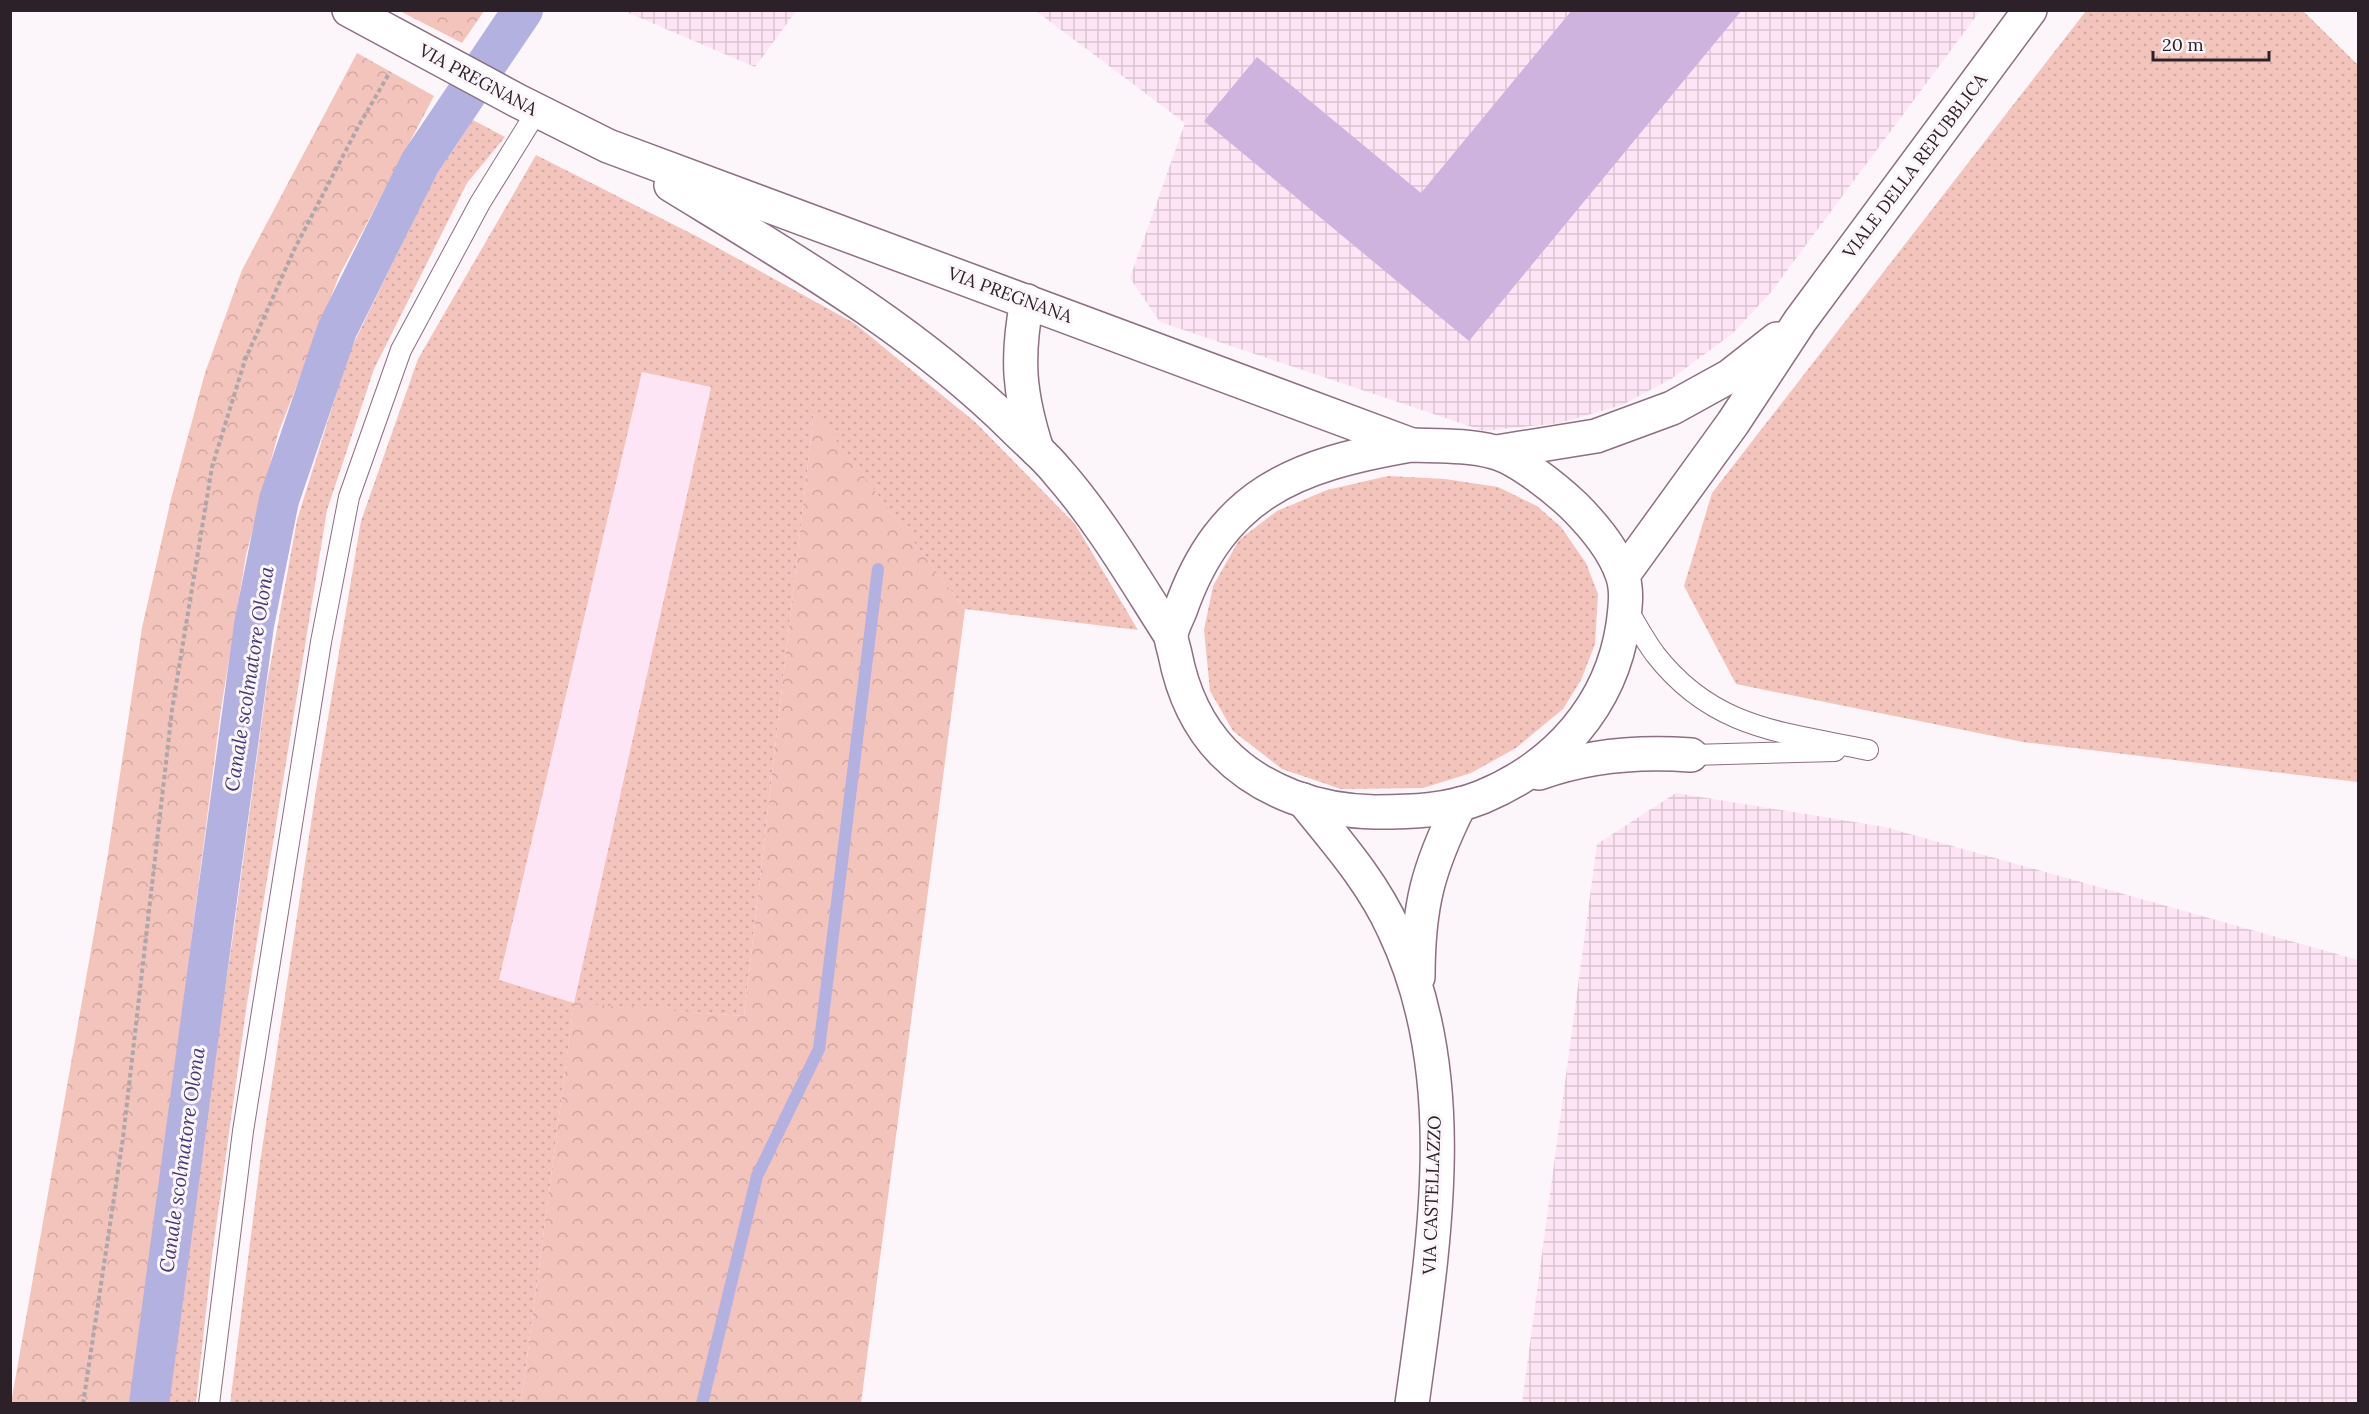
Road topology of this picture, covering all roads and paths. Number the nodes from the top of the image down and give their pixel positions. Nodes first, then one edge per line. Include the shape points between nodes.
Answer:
1 (349, 10) edge
2 (2030, 10) edge
3 (417, 48) junction
4 (527, 106) junction
5 (608, 146) junction
6 (1027, 302) junction
7 (1800, 321) junction
8 (1411, 445) junction
9 (1038, 452) junction
10 (1497, 452) junction
11 (1624, 591) junction
12 (1171, 636) junction
13 (1691, 755) joint
14 (1504, 786) junction
15 (1303, 800) junction
16 (1460, 804) junction
17 (1418, 988) junction
18 (84, 1404) edge
19 (209, 1404) edge
20 (1412, 1404) edge

1 - 3 street, VIA PREGNANA
2 - 7 street, VIALE DELLA REPUBBLICA
3 - 4 street, VIA PREGNANA
3 - 18 path via 358,127 294,250 245,360 212,467 172,710 123,1138
4 - 5 street, VIA PREGNANA
4 - 19 lane via 401,350 349,497 321,642 243,1131
5 - 6 street, VIA PREGNANA
5 - 9 street, VIA PREGNANA via 851,295 977,393
6 - 8 street, VIA PREGNANA
6 - 9 street via 1019,343 1023,396
7 - 10 street, VIALE DELLA REPUBBLICA via 1731,376 1672,408 1596,436
7 - 11 street, VIALE DELLA REPUBBLICA
8 - 10 street
8 - 12 street via 1350,455 1309,469 1273,485 1245,505 1212,544 1191,579
9 - 12 street, VIA PREGNANA via 1058,471 1106,536
10 - 11 street via 1550,484 1582,514 1605,541
11 - 13 lane via 1654,653 1675,677 1726,716 1868,750
11 - 14 street via 1619,651 1608,682 1589,716 1558,751
12 - 15 street via 1180,680 1215,744 1240,769 1274,790
13 - 14 street via 1625,754 1573,761
14 - 16 street
15 - 16 street via 1351,812 1404,812
15 - 17 street, VIA CASTELLAZZO via 1361,872 1394,929
16 - 17 street, VIA CASTELLAZZO via 1438,848 1424,891
17 - 20 street, VIA CASTELLAZZO via 1435,1092 1437,1157 1432,1252

